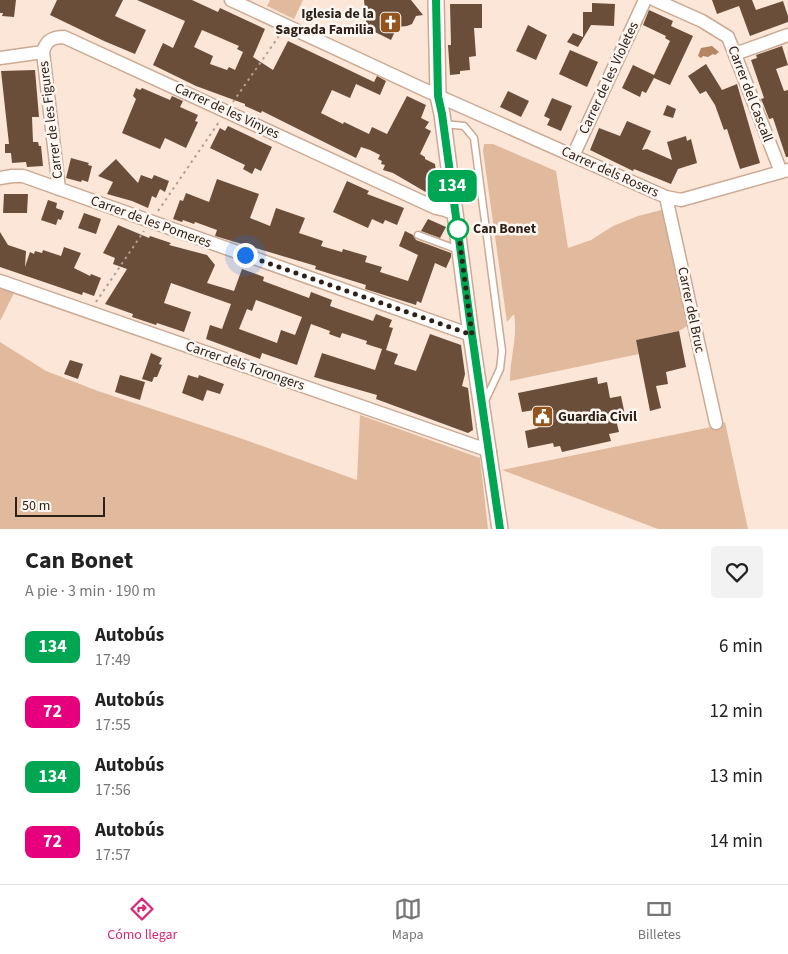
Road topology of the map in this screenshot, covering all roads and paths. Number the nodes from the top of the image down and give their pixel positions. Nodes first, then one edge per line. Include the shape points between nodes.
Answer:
1 (231, 0) edge
2 (436, 0) edge
3 (645, 0) edge
4 (655, 0) edge
5 (286, 26) junction
6 (788, 35) edge
7 (43, 52) junction
8 (735, 54) junction
9 (0, 58) edge
10 (438, 96) junction
11 (227, 111) junction
12 (444, 124) junction
13 (573, 156) junction
14 (784, 171) edge
15 (0, 178) edge
16 (59, 189) junction
17 (666, 198) junction
18 (456, 214) junction
19 (151, 222) junction
20 (418, 235) dead end
21 (460, 251) junction
22 (0, 281) edge
23 (89, 312) junction
24 (472, 335) junction
25 (483, 406) junction
26 (716, 423) dead end
27 (490, 451) junction
28 (500, 529) edge

1 - 5 street, Carrer dels Rosers
2 - 10 street
3 - 13 street, Carrer de les Violetes
4 - 8 street, Carrer del Cascall via 702,21 728,37
5 - 10 street, Carrer dels Rosers
5 - 11 path
6 - 8 street
7 - 9 street
7 - 11 street, Carrer de les Vinyes via 48,41 64,37
7 - 16 street, Carrer de les Figures
8 - 14 street, Carrer del Cascall
10 - 12 street
10 - 13 street, Carrer dels Rosers
11 - 18 street, Carrer de les Vinyes via 436,208
11 - 19 path
12 - 18 street
12 - 25 lane via 464,126 474,138 502,351 500,369
13 - 17 street, Carrer dels Rosers
14 - 17 street, Carrer dels Rosers via 681,200
15 - 16 street, Carrer de les Pomeres via 23,176
16 - 19 street, Carrer de les Pomeres
17 - 26 street, Carrer del Bruc
18 - 21 street
19 - 23 path
19 - 24 street, Carrer de les Pomeres
20 - 21 lane
21 - 24 street
22 - 23 street, Carrer dels Torongers
23 - 27 street, Carrer dels Torongers
24 - 25 street
25 - 27 street
27 - 28 street

